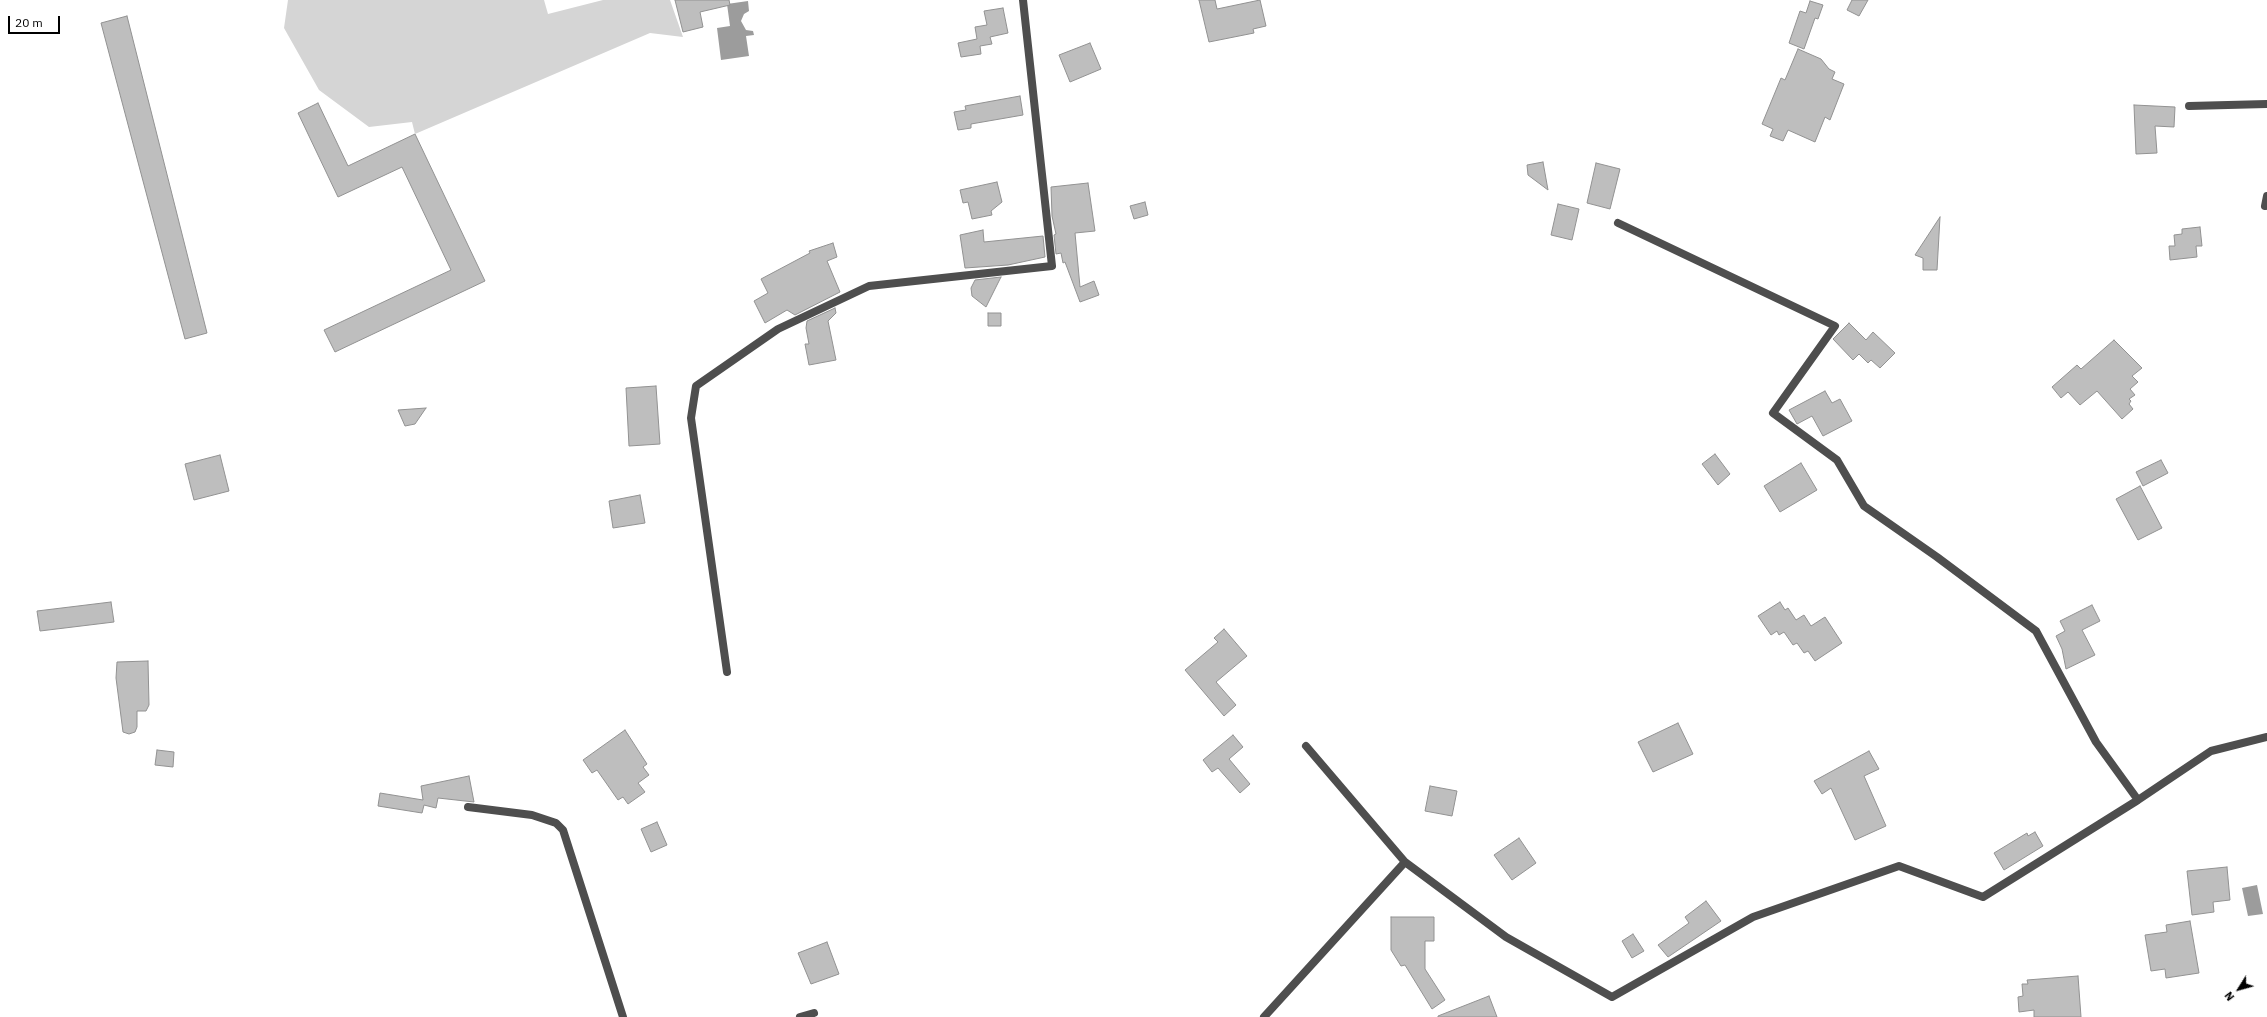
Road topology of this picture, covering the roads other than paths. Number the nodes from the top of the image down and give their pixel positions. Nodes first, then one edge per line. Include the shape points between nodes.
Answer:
1 (1023, 0) edge
2 (2267, 104) edge
3 (2189, 106) dead end
4 (2267, 196) edge
5 (2265, 206) dead end
6 (1618, 223) dead end
7 (727, 672) dead end
8 (2267, 737) edge
9 (1306, 746) dead end
10 (2138, 800) junction
11 (468, 807) dead end
12 (1405, 862) junction
13 (814, 1013) dead end
14 (623, 1017) edge
15 (800, 1017) edge
16 (1264, 1017) edge

1 - 7 street via 1052,266 869,286 778,329 696,386 691,418
2 - 3 street
4 - 5 street
6 - 10 street via 1835,326 1773,414 1837,460 1864,506 2036,631 2096,742
8 - 10 street via 2211,751
9 - 12 street
10 - 12 street via 1983,897 1898,866 1753,917 1612,997 1506,938
11 - 14 street via 532,815 556,823 563,830
12 - 16 street
13 - 15 street

